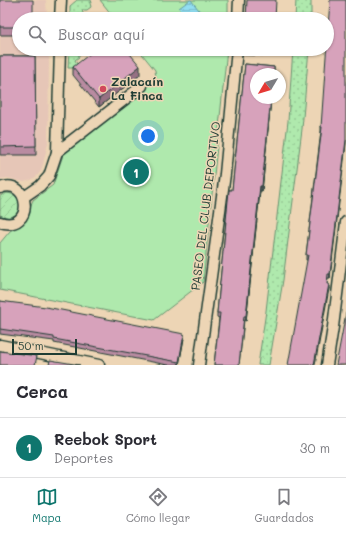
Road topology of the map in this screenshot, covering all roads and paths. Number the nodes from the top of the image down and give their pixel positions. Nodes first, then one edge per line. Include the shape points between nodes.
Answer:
1 (61, 0) edge
2 (239, 0) edge
3 (60, 12) edge
4 (238, 12) edge
5 (60, 56) edge
6 (236, 56) edge
7 (142, 86) dead end
8 (57, 152) junction
9 (0, 188) edge
10 (24, 198) junction
11 (346, 222) edge
12 (0, 224) edge
13 (0, 345) edge
14 (99, 365) edge
15 (199, 365) edge
16 (326, 365) edge

1 - 3 street
2 - 4 street
5 - 8 street
6 - 15 street, PASEO DEL CLUB DEPORTIVO via 225,174
7 - 8 street
8 - 10 street via 48,176
9 - 10 street via 15,189
10 - 12 street via 25,210 19,220
11 - 16 street
13 - 14 street

